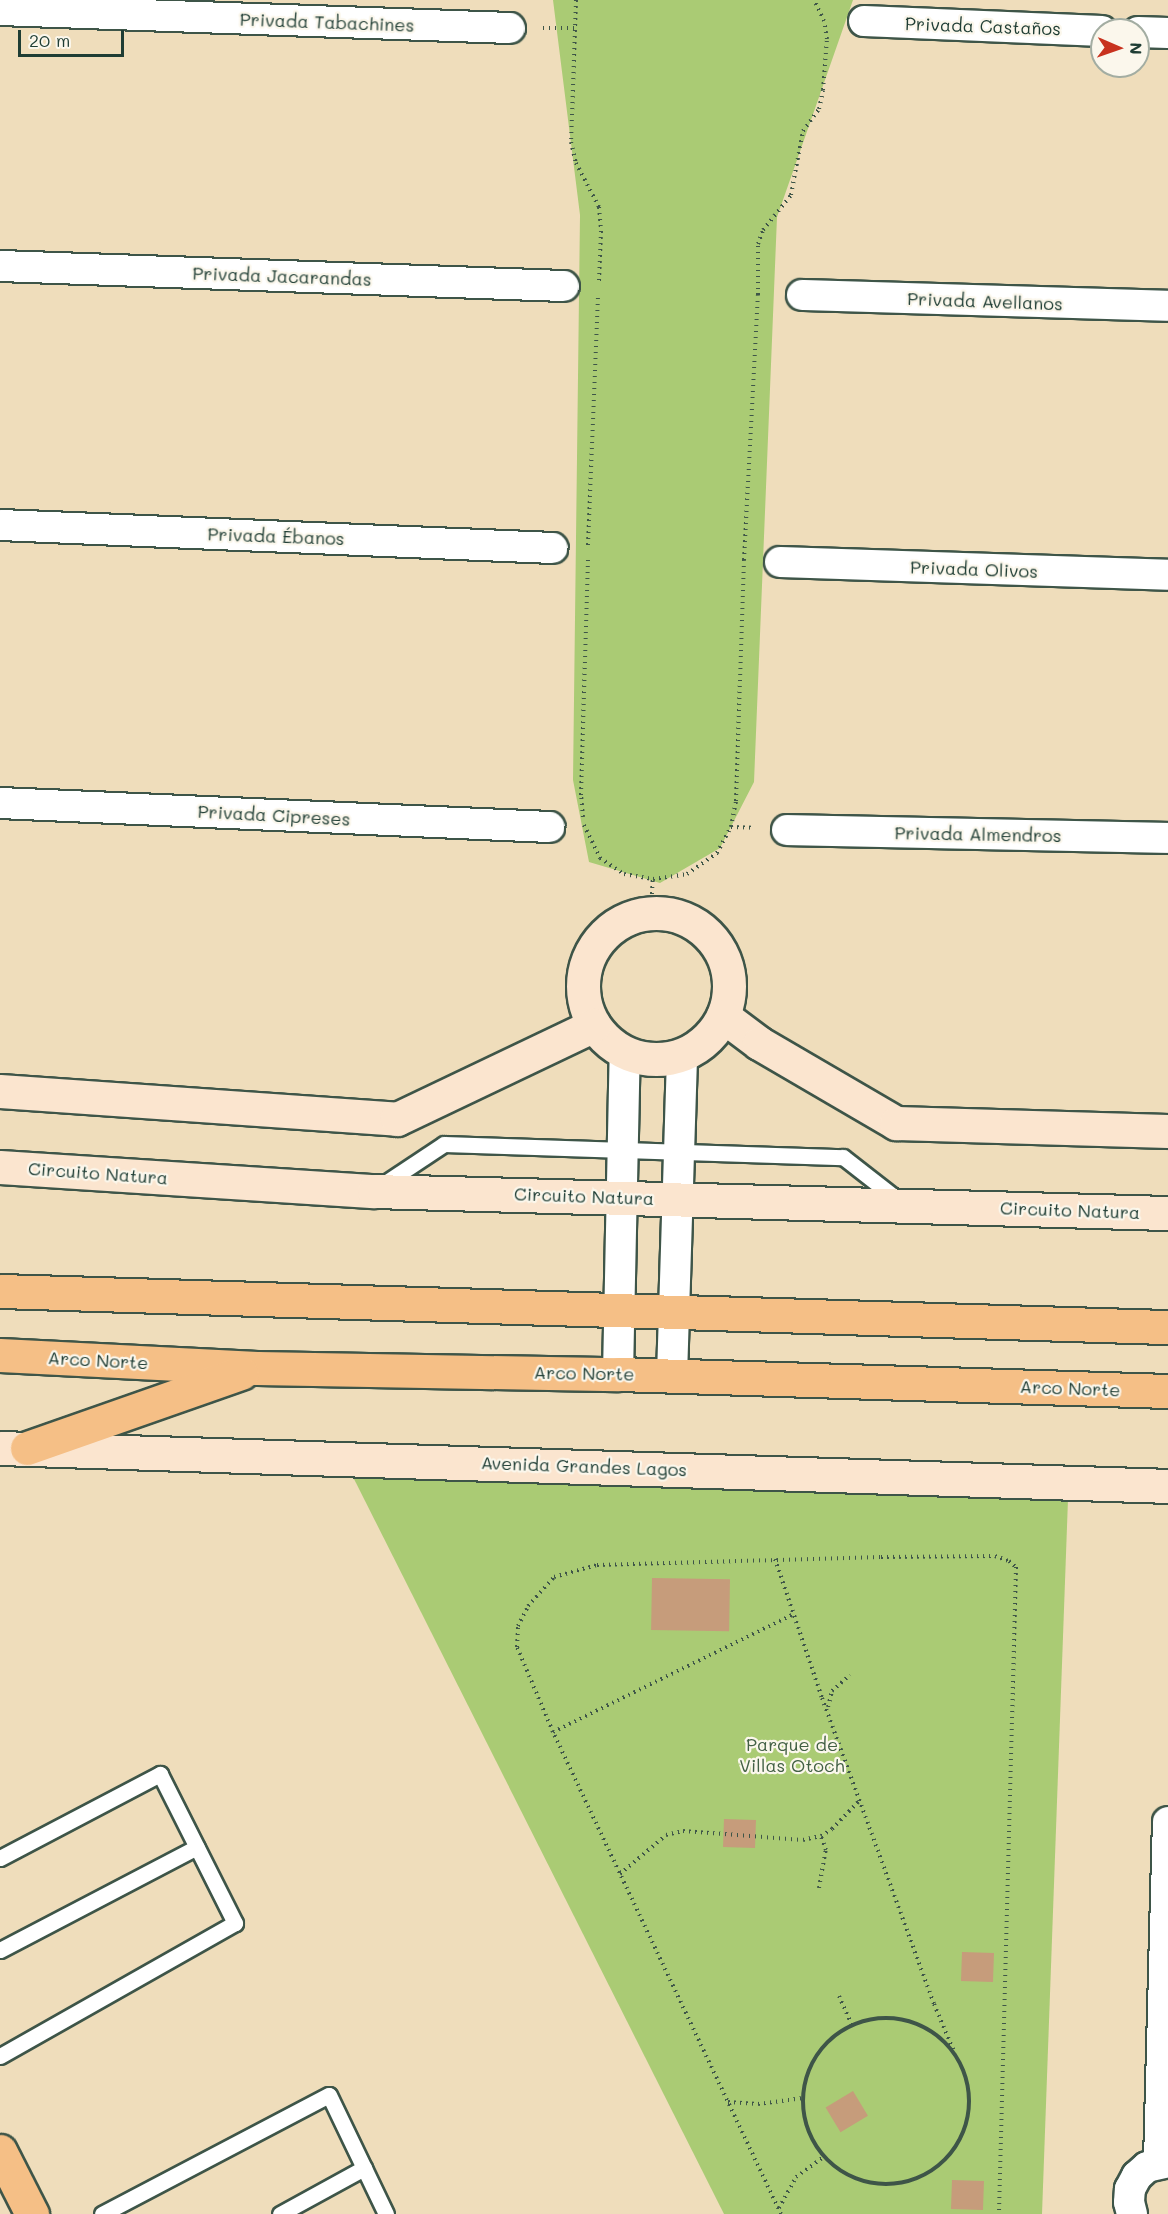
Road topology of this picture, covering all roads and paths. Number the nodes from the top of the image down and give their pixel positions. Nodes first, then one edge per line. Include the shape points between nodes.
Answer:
1 (576, 0) edge
2 (814, 0) edge
3 (0, 10) edge
4 (864, 21) dead end
5 (510, 28) dead end
6 (1090, 30) edge
7 (1150, 32) edge
8 (1168, 33) edge
9 (0, 266) edge
10 (564, 286) dead end
11 (802, 295) dead end
12 (1168, 306) edge
13 (0, 525) edge
14 (553, 548) dead end
15 (780, 562) dead end
16 (1168, 575) edge
17 (0, 803) edge
18 (549, 827) dead end
19 (788, 830) dead end
20 (1168, 838) edge
21 (654, 879) junction
22 (651, 912) junction
23 (723, 1016) junction
24 (594, 1025) junction
25 (625, 1053) junction
26 (682, 1055) junction
27 (0, 1091) edge
28 (1168, 1131) edge
29 (622, 1150) junction
30 (679, 1151) junction
31 (0, 1167) edge
32 (374, 1191) junction
33 (621, 1197) junction
34 (678, 1199) junction
35 (905, 1206) junction
36 (1168, 1213) edge
37 (0, 1291) edge
38 (618, 1312) junction
39 (675, 1313) junction
40 (1168, 1327) edge
41 (0, 1355) edge
42 (257, 1368) junction
43 (618, 1374) junction
44 (672, 1376) junction
45 (1168, 1391) edge
46 (14, 1448) edge
47 (1168, 1486) edge
48 (775, 1559) junction
49 (794, 1614) junction
50 (850, 1675) dead end
51 (827, 1710) junction
52 (552, 1732) junction
53 (860, 1800) junction
54 (1168, 1822) edge
55 (821, 1836) junction
56 (197, 1847) junction
57 (0, 1858) edge
58 (620, 1874) junction
59 (819, 1888) dead end
60 (0, 1950) edge
61 (839, 1996) dead end
62 (852, 2025) junction
63 (955, 2054) junction
64 (0, 2056) edge
65 (804, 2098) junction
66 (728, 2102) junction
67 (0, 2151) edge
68 (825, 2157) junction
69 (1164, 2162) edge
70 (364, 2168) junction
71 (778, 2208) junction
72 (32, 2214) edge
73 (102, 2214) edge
74 (280, 2214) edge
75 (386, 2214) edge
76 (781, 2214) edge
77 (999, 2214) edge
78 (1132, 2214) edge

1 - 21 path via 571,142 576,163 599,207 601,231 581,795 584,827 600,858 624,874
2 - 21 path via 827,39 819,109 803,131 791,195 763,230 758,244 736,801 731,827 717,853 687,874
3 - 5 street, Privada Tabachines
4 - 6 street, Privada Castaños
7 - 8 street
9 - 10 street, Privada Jacarandas
11 - 12 street, Privada Avellanos
13 - 14 street, Privada Ébanos
15 - 16 street, Privada Olivos
17 - 18 street, Privada Cipreses
19 - 20 street, Privada Almendros
21 - 22 path
22 - 23 street via 676,915 699,926 716,944 727,967 729,992
22 - 24 street via 627,918 606,932 590,952 583,977 585,1002
23 - 26 street via 699,1046
23 - 28 street via 759,1043 897,1123
24 - 25 street
24 - 27 street via 397,1119
25 - 26 street via 663,1059
25 - 29 street
26 - 30 street
29 - 30 lane
29 - 32 lane via 444,1144
29 - 33 street
30 - 34 street
30 - 35 lane via 843,1157
31 - 32 street, Circuito Natura
32 - 33 street, Circuito Natura
33 - 34 street, Circuito Natura
33 - 38 street
34 - 35 street, Circuito Natura
34 - 39 street
35 - 36 street, Circuito Natura
37 - 38 main road
38 - 39 main road
38 - 43 street
39 - 40 main road
39 - 44 street
41 - 42 main road, Arco Norte
42 - 43 main road, Arco Norte
42 - 46 main road
43 - 44 main road, Arco Norte
44 - 45 main road, Arco Norte
46 - 47 street, Avenida Grandes Lagos
48 - 49 path
48 - 52 path via 597,1565 554,1577 528,1606 518,1626 517,1647
48 - 77 path via 995,1556 1016,1567
49 - 51 path
49 - 52 path
50 - 51 path via 832,1691
51 - 53 path
52 - 58 path
53 - 55 path
53 - 63 path
54 - 69 street
55 - 58 path via 803,1840 682,1831 666,1835
55 - 59 path via 826,1850
56 - 57 lane via 160,1774
56 - 60 lane
56 - 64 lane via 235,1923
58 - 66 path
61 - 62 path
62 - 63 path via 866,2019 891,2017 916,2023 938,2035
62 - 65 path via 823,2046 810,2067
63 - 68 path via 967,2081 969,2110 961,2138 944,2161 920,2178 892,2184 863,2182 837,2169
65 - 66 path via 758,2104
65 - 68 path via 805,2121
66 - 71 path
67 - 72 main road
68 - 71 path via 796,2177
69 - 78 street via 1147,2167 1137,2176 1130,2189
70 - 73 lane via 329,2095
70 - 74 lane
70 - 75 lane
71 - 76 path

